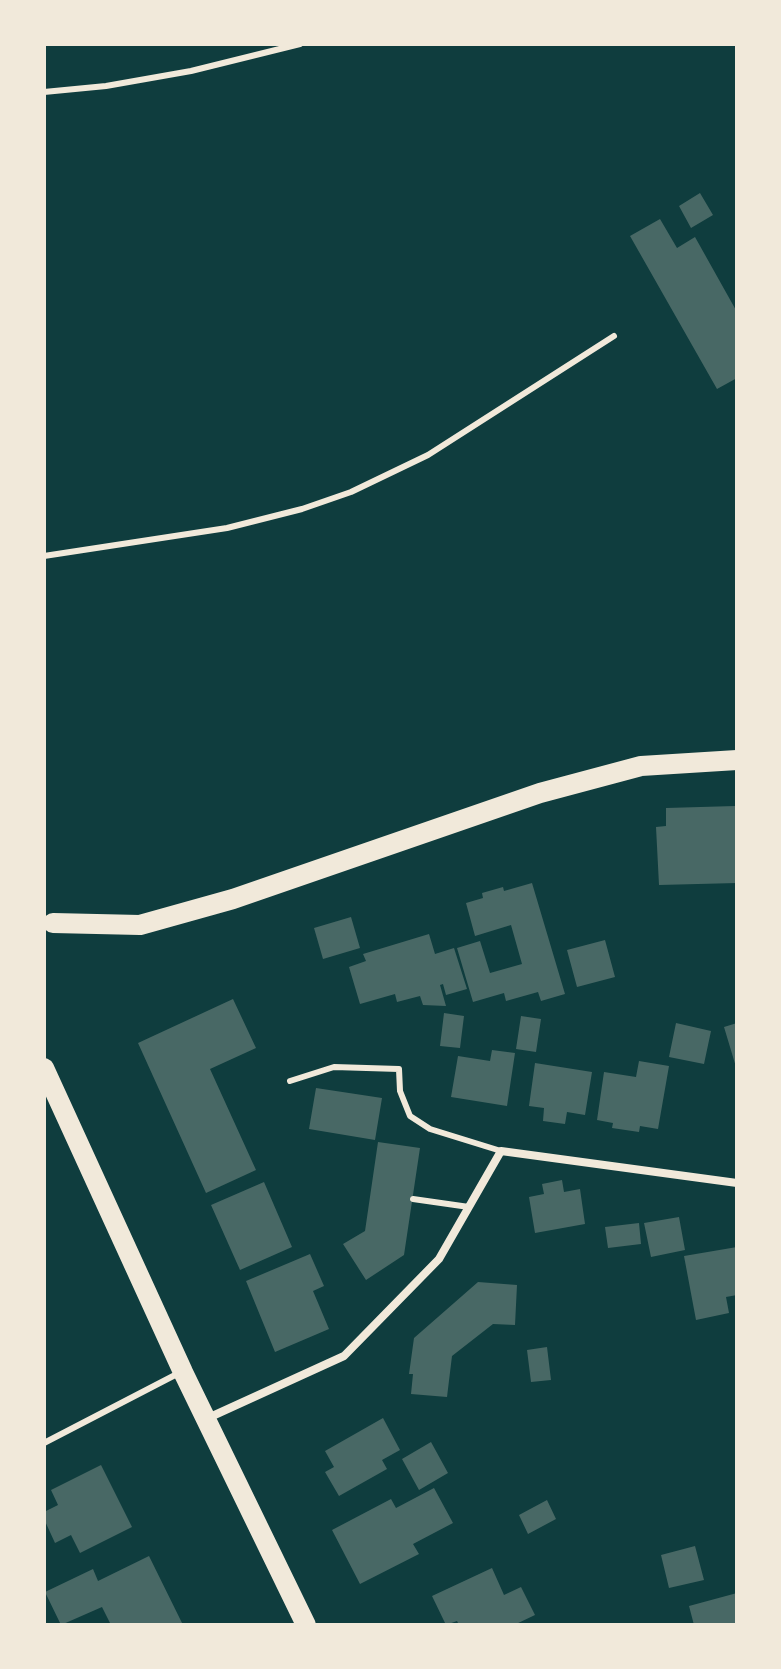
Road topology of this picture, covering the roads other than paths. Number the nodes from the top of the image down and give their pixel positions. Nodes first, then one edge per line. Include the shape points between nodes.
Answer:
1 (300, 44) edge
2 (44, 92) edge
3 (614, 336) dead end
4 (44, 556) edge
5 (737, 760) edge
6 (47, 923) edge
7 (44, 1068) edge
8 (290, 1081) dead end
9 (501, 1151) junction
10 (737, 1183) edge
11 (413, 1199) dead end
12 (469, 1207) junction
13 (183, 1372) junction
14 (207, 1419) junction
15 (44, 1443) edge
16 (306, 1625) edge

1 - 2 lane via 191,71
3 - 4 lane via 428,455 351,492 227,528
5 - 6 main road via 641,766 540,793 233,899 140,925
7 - 13 main road
8 - 9 lane via 334,1067 399,1069 400,1091 410,1116 430,1129
9 - 10 street
9 - 12 street
11 - 12 lane
12 - 14 street via 439,1259 344,1356
13 - 14 main road
13 - 15 lane
14 - 16 main road

